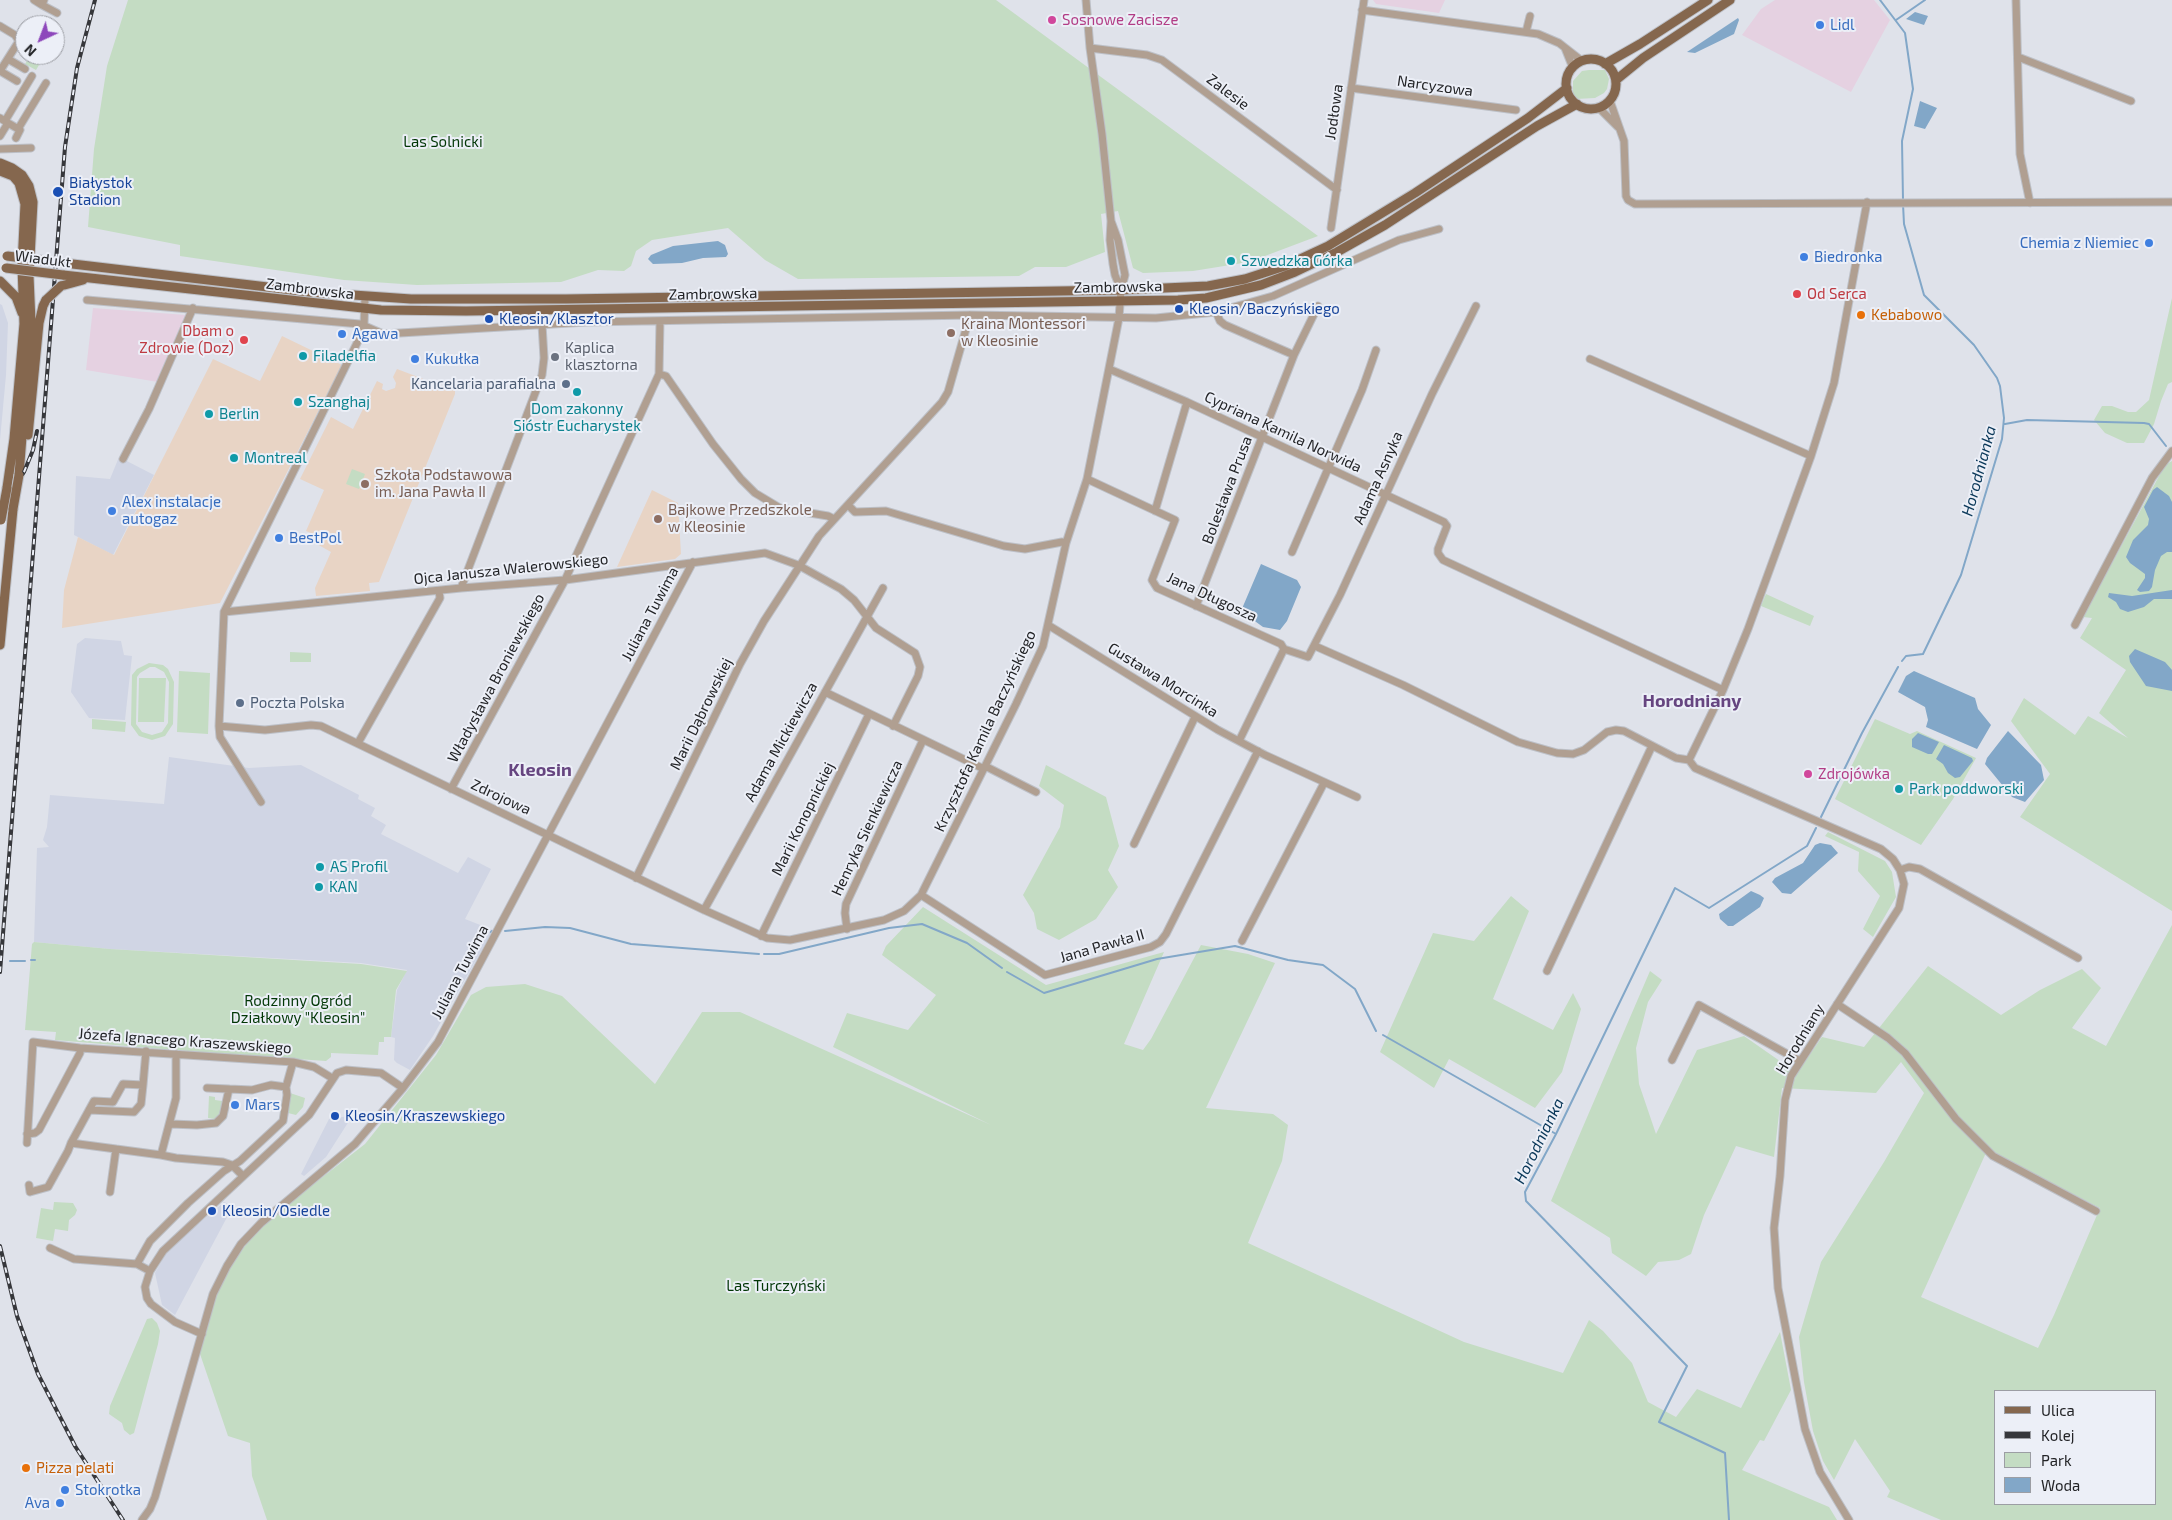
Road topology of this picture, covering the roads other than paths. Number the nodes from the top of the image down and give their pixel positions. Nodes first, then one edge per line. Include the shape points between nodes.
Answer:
1 (34, 0) edge
2 (1086, 0) edge
3 (1364, 0) edge
4 (1708, 0) edge
5 (1730, 0) edge
6 (2016, 0) edge
7 (43, 2) edge
8 (1362, 10) junction
9 (57, 13) dead end
10 (1530, 16) dead end
11 (0, 26) edge
12 (1526, 32) junction
13 (1090, 48) junction
14 (1565, 48) junction
15 (2018, 57) junction
16 (8, 59) junction
17 (1582, 61) junction
18 (1605, 64) junction
19 (1573, 68) junction
20 (25, 69) dead end
21 (0, 71) edge
22 (32, 76) dead end
23 (1616, 80) junction
24 (17, 82) dead end
25 (46, 83) dead end
26 (1351, 88) junction
27 (1567, 88) junction
28 (1610, 100) junction
29 (2131, 101) dead end
30 (1577, 104) junction
31 (1599, 108) junction
32 (1516, 110) dead end
33 (4, 121) edge
34 (18, 129) junction
35 (1620, 129) junction
36 (0, 136) edge
37 (16, 138) dead end
38 (31, 148) dead end
39 (0, 149) edge
40 (0, 163) edge
41 (0, 171) edge
42 (1337, 190) junction
43 (1867, 202) junction
44 (2172, 202) edge
45 (2030, 203) junction
46 (1111, 221) junction
47 (1332, 228) dead end
48 (1439, 229) dead end
49 (3, 256) edge
50 (81, 265) joint
51 (3, 268) edge
52 (82, 277) joint
53 (103, 279) junction
54 (0, 281) edge
55 (1121, 290) junction
56 (365, 297) junction
57 (87, 300) dead end
58 (1120, 300) junction
59 (1318, 306) dead end
60 (1476, 306) dead end
61 (193, 308) junction
62 (365, 309) junction
63 (1216, 312) junction
64 (970, 315) junction
65 (1119, 318) junction
66 (660, 321) junction
67 (24, 324) junction
68 (542, 324) junction
69 (364, 326) junction
70 (1376, 350) dead end
71 (1294, 355) junction
72 (1590, 359) dead end
73 (1109, 369) junction
74 (659, 374) junction
75 (1187, 402) junction
76 (1262, 437) junction
77 (2172, 451) edge
78 (1811, 456) junction
79 (123, 459) dead end
80 (1329, 468) junction
81 (19, 475) junction
82 (1087, 480) junction
83 (1386, 495) junction
84 (848, 506) junction
85 (1155, 510) junction
86 (834, 519) junction
87 (0, 523) edge
88 (1066, 543) junction
89 (1292, 552) dead end
90 (693, 562) junction
91 (798, 565) junction
92 (565, 580) junction
93 (461, 588) junction
94 (883, 588) dead end
95 (439, 591) junction
96 (1196, 606) junction
97 (224, 612) junction
98 (866, 616) junction
99 (1048, 625) junction
100 (2075, 625) dead end
101 (0, 645) edge
102 (1315, 646) junction
103 (1284, 649) junction
104 (1304, 657) joint
105 (1723, 690) junction
106 (825, 692) junction
107 (869, 714) junction
108 (1195, 717) junction
109 (219, 726) junction
110 (893, 726) junction
111 (923, 740) junction
112 (1239, 741) junction
113 (358, 743) junction
114 (1652, 746) junction
115 (1262, 753) junction
116 (1689, 760) junction
117 (984, 768) junction
118 (1324, 783) junction
119 (451, 789) junction
120 (1036, 792) dead end
121 (1357, 797) dead end
122 (261, 802) dead end
123 (548, 835) junction
124 (1134, 844) dead end
125 (1900, 870) junction
126 (636, 878) junction
127 (921, 895) junction
128 (704, 910) junction
129 (848, 928) junction
130 (762, 936) junction
131 (1242, 942) dead end
132 (2078, 958) dead end
133 (1546, 972) dead end
134 (1837, 1004) junction
135 (80, 1048) junction
136 (146, 1051) junction
137 (176, 1054) junction
138 (1672, 1060) dead end
139 (1800, 1061) junction
140 (293, 1062) junction
141 (332, 1078) junction
142 (143, 1085) junction
143 (286, 1087) junction
144 (207, 1088) dead end
145 (403, 1088) junction
146 (229, 1089) junction
147 (89, 1110) junction
148 (170, 1124) junction
149 (27, 1134) junction
150 (71, 1143) junction
151 (27, 1144) dead end
152 (116, 1149) junction
153 (161, 1155) junction
154 (232, 1165) junction
155 (243, 1176) junction
156 (29, 1185) dead end
157 (110, 1192) dead end
158 (2096, 1211) dead end
159 (50, 1248) dead end
160 (137, 1264) junction
161 (150, 1271) junction
162 (202, 1334) junction
163 (142, 1520) edge
164 (1848, 1520) edge

1 - 7 street
2 - 13 street
3 - 8 street, Jodłowa
4 - 18 main road
5 - 23 main road
6 - 15 street
7 - 9 street
8 - 12 street
8 - 26 street, Jodłowa
10 - 12 street
11 - 16 street via 18,40
12 - 14 street via 1550,38
13 - 42 street, Zalesie via 1162,60
13 - 46 street
14 - 17 street
14 - 19 street
15 - 29 street
15 - 45 street via 2020,154
16 - 20 street
16 - 21 street
17 - 18 main road via 1594,60
17 - 19 main road
18 - 23 main road
19 - 27 main road via 1567,77
21 - 24 street
22 - 33 street
23 - 28 main road
25 - 34 street
26 - 32 street, Narcyzowa
26 - 42 street, Jodłowa
27 - 30 main road
27 - 55 main road, Zambrowska via 1408,197 1328,246 1285,266 1227,283 1190,288
28 - 31 main road
28 - 35 street
30 - 31 main road
30 - 58 main road, Zambrowska via 1537,126 1385,225 1295,272 1242,291 1206,298
31 - 35 street
33 - 34 street
33 - 36 street
34 - 37 street
35 - 43 street via 1624,141 1626,196 1635,204
38 - 39 street
40 - 81 main road via 26,179 33,202 29,276 32,322
41 - 67 main road via 13,176 25,198
42 - 47 street, Jodłowa
43 - 45 street
43 - 78 street via 1834,383
44 - 45 street
46 - 55 street via 1115,275
46 - 55 street, Krzysztofa Kamila Baczyńskiego via 1124,267
48 - 63 street, Zambrowska via 1399,240 1273,296
49 - 50 main road, Wiadukt, bridge
50 - 56 main road, Zambrowska
51 - 52 main road, Wiadukt, bridge
52 - 53 main road, Zambrowska
53 - 62 main road, Zambrowska
53 - 81 main road, bridge via 82,280 62,286 43,306 31,415
54 - 67 main road via 16,297
55 - 56 main road, Zambrowska via 503,300
55 - 58 street, Krzysztofa Kamila Baczyńskiego
56 - 62 street
57 - 61 street, Zambrowska
58 - 62 main road, Zambrowska via 466,311
58 - 65 street, Krzysztofa Kamila Baczyńskiego
59 - 71 street, Bolesława Prusa
60 - 83 street, Adama Asnyka
61 - 69 street, Zambrowska
61 - 79 street via 149,409
62 - 69 street
63 - 65 street, Zambrowska
63 - 71 street via 1225,325
64 - 65 street, Zambrowska
64 - 66 street, Zambrowska
64 - 84 street, Marii Dąbrowskiej via 948,392 942,402
65 - 73 street, Krzysztofa Kamila Baczyńskiego
66 - 68 street, Zambrowska
66 - 74 street
67 - 87 main road, bridge via 14,439
68 - 69 street, Zambrowska via 403,334 383,334
68 - 93 street via 542,375
69 - 97 street
70 - 80 street
71 - 76 street, Bolesława Prusa
72 - 78 street
73 - 75 street, Cypriana Kamila Norwida
73 - 82 street, Krzysztofa Kamila Baczyńskiego
74 - 86 street via 666,376 713,444 755,493 780,508
74 - 92 street, Władysława Broniewskiego
75 - 76 street, Cypriana Kamila Norwida
75 - 85 street
76 - 80 street, Cypriana Kamila Norwida
76 - 96 street, Bolesława Prusa
77 - 100 street via 2152,478
78 - 105 street via 1753,618
80 - 83 street, Cypriana Kamila Norwida
80 - 89 street
81 - 101 main road, bridge
82 - 85 street, Jana Długosza
82 - 88 street, Krzysztofa Kamila Baczyńskiego
83 - 102 street, Adama Asnyka
83 - 105 street, Cypriana Kamila Norwida via 1444,522 1446,528 1438,550 1443,560
84 - 86 street, Marii Dąbrowskiej
84 - 88 street via 855,512 886,511 1004,546 1026,549
85 - 96 street, Jana Długosza via 1175,520 1152,580 1157,588
86 - 91 street, Marii Dąbrowskiej
88 - 99 street, Krzysztofa Kamila Baczyńskiego
90 - 91 street, Ojca Janusza Walerowskiego via 764,553
90 - 92 street, Ojca Janusza Walerowskiego
90 - 123 street, Juliana Tuwima
91 - 98 street, Ojca Janusza Walerowskiego via 841,589
91 - 126 street, Marii Dąbrowskiej via 740,664
92 - 93 street, Ojca Janusza Walerowskiego
92 - 119 street, Władysława Broniewskiego
93 - 95 street, Ojca Janusza Walerowskiego
94 - 98 street, Adama Mickiewicza
95 - 97 street, Ojca Janusza Walerowskiego
95 - 113 street via 440,598
96 - 103 street, Jana Długosza via 1281,644
97 - 109 street
98 - 106 street, Adama Mickiewicza
98 - 110 street, Ojca Janusza Walerowskiego via 884,635 915,654 920,667
99 - 108 street, Gustawa Morcinka
99 - 117 street, Krzysztofa Kamila Baczyńskiego via 1039,654
102 - 104 street, Adama Asnyka via 1311,654
102 - 114 street via 1518,742 1573,754 1584,750 1607,732 1616,730
103 - 104 street, Jana Długosza
103 - 112 street
105 - 116 street
106 - 107 street
106 - 128 street, Adama Mickiewicza
107 - 110 street
107 - 130 street, Marii Konopnickiej
108 - 112 street, Gustawa Morcinka
108 - 124 street
109 - 113 street, Zdrojowa via 265,730 321,726
109 - 122 street via 220,737
110 - 111 street
111 - 117 street
111 - 129 street, Henryka Sienkiewicza via 846,904
112 - 115 street, Gustawa Morcinka
113 - 119 street, Zdrojowa
114 - 116 street via 1676,758
114 - 133 street
115 - 118 street, Gustawa Morcinka
115 - 127 street, Jana Pawła II via 1166,934 1150,947 1045,975
116 - 125 street via 1695,768 1881,849
117 - 120 street
117 - 127 street, Krzysztofa Kamila Baczyńskiego
118 - 121 street, Gustawa Morcinka
118 - 131 street
119 - 123 street, Zdrojowa
123 - 126 street, Zdrojowa
123 - 145 street, Juliana Tuwima via 438,1042
125 - 132 street via 1909,867 1920,869
125 - 134 street, Horodniany via 1904,884 1899,908
126 - 128 street, Zdrojowa
127 - 129 street, Krzysztofa Kamila Baczyńskiego via 894,917
128 - 130 street, Zdrojowa
129 - 130 street, Krzysztofa Kamila Baczyńskiego via 790,940
134 - 139 street, Horodniany
134 - 158 street via 1906,1053 1956,1119 1993,1156
135 - 136 street, Józefa Ignacego Kraszewskiego
135 - 149 street via 39,1130
135 - 149 street, Józefa Ignacego Kraszewskiego via 33,1042
136 - 137 street, Józefa Ignacego Kraszewskiego
136 - 142 street
137 - 140 street, Józefa Ignacego Kraszewskiego
137 - 148 street via 176,1098
138 - 139 street via 1699,1005
139 - 164 street, Horodniany via 1791,1076 1786,1100 1774,1251 1778,1288 1810,1447 1826,1486
140 - 141 street, Józefa Ignacego Kraszewskiego via 314,1067
140 - 143 street
141 - 145 street via 346,1070 374,1072 387,1076
141 - 155 street via 309,1115
142 - 147 street via 123,1084 113,1102 94,1101
142 - 147 street via 141,1104 134,1112
143 - 146 street via 271,1085 252,1090
143 - 154 street via 282,1121
144 - 146 street
145 - 162 street, Juliana Tuwima via 347,1153 269,1215 241,1244 220,1279
146 - 148 street via 223,1116 216,1123 197,1126
147 - 150 street
148 - 153 street
149 - 151 street
150 - 152 street
150 - 156 street via 48,1188 30,1192
152 - 153 street
152 - 157 street
153 - 154 street
154 - 155 street
154 - 160 street via 150,1241
155 - 161 street via 169,1244
159 - 160 street via 74,1258
160 - 161 street
161 - 162 street via 144,1290 151,1304 179,1325
162 - 163 street, Juliana Tuwima via 155,1497

